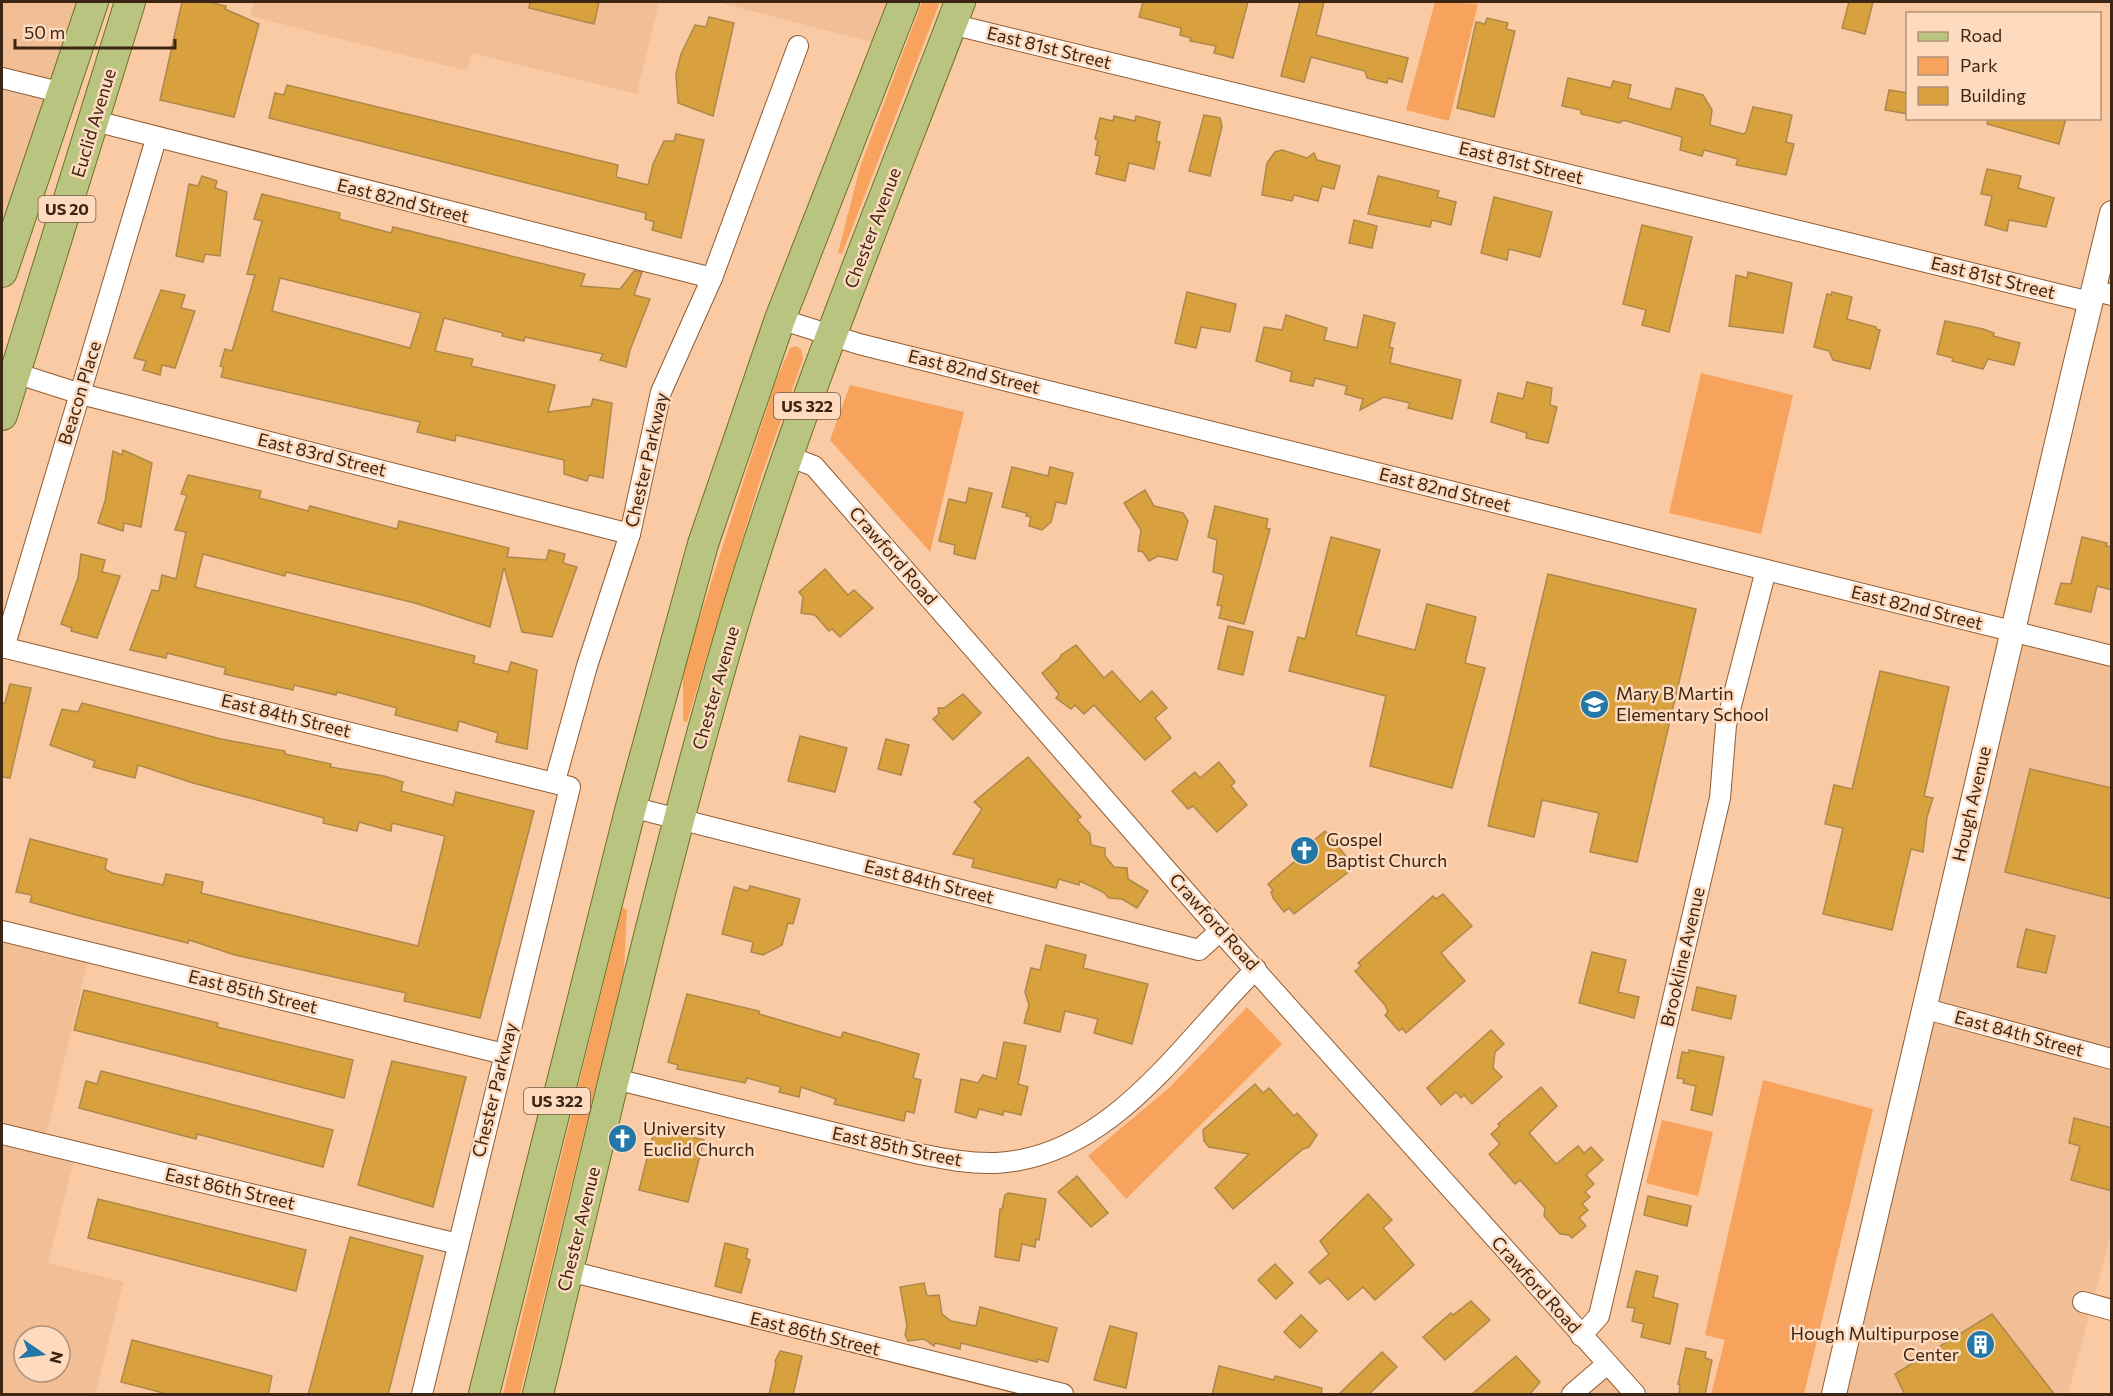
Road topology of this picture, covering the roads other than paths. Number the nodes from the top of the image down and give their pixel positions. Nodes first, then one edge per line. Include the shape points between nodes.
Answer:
1 (93, 2) edge
2 (130, 2) edge
3 (904, 2) edge
4 (956, 13) edge
5 (798, 46) dead end
6 (2, 78) edge
7 (63, 93) junction
8 (95, 121) junction
9 (156, 139) junction
10 (2112, 213) edge
11 (2, 272) edge
12 (712, 278) junction
13 (2098, 296) edge
14 (780, 320) junction
15 (832, 336) junction
16 (15, 373) junction
17 (81, 393) junction
18 (2, 416) edge
19 (788, 456) junction
20 (630, 534) junction
21 (1766, 570) junction
22 (2011, 632) junction
23 (3, 648) edge
24 (2112, 656) edge
25 (563, 784) junction
26 (631, 807) junction
27 (679, 819) junction
28 (2, 931) edge
29 (1220, 931) junction
30 (1256, 969) junction
31 (1926, 1009) junction
32 (504, 1054) junction
33 (2112, 1059) edge
34 (615, 1079) junction
35 (2, 1134) edge
36 (458, 1244) junction
37 (568, 1271) junction
38 (2083, 1302) dead end
39 (2112, 1310) edge
40 (1581, 1336) junction
41 (1607, 1364) junction
42 (422, 1395) edge
43 (484, 1395) edge
44 (538, 1395) edge
45 (1063, 1395) edge
46 (1572, 1395) edge
47 (1635, 1395) edge
48 (1834, 1395) edge

1 - 7 main road, US 20
2 - 8 main road, Euclid Avenue / US 20
3 - 14 main road, US 322
4 - 13 street, East 81st Street
4 - 15 main road, Chester Avenue / US 322
5 - 12 street, Chester Parkway
6 - 7 street
7 - 11 main road, US 20
8 - 9 street, East 82nd Street
8 - 16 main road, Euclid Avenue / US 20
9 - 12 street, East 82nd Street
9 - 17 street, Beacon Place
10 - 13 street, Hough Avenue
12 - 20 street, Chester Parkway via 661,392
13 - 22 street, Hough Avenue
14 - 15 street, East 82nd Street
14 - 26 main road, US 322 via 703,544
15 - 19 main road, Chester Avenue / US 322
15 - 21 street, East 82nd Street
16 - 17 street, East 83rd Street
16 - 18 main road, Euclid Avenue / US 20
17 - 20 street, East 83rd Street
17 - 23 street, Beacon Place
19 - 27 main road, Chester Avenue / US 322 via 731,632
19 - 29 street, Crawford Road via 814,466
20 - 25 street, Chester Parkway via 587,666
21 - 22 street, East 82nd Street
21 - 40 street, Brookline Avenue via 1726,725 1720,798 1599,1316
22 - 24 street, East 82nd Street
22 - 31 street, Hough Avenue
23 - 25 street, East 84th Street
25 - 32 street, Chester Parkway
26 - 27 street, East 84th Street
26 - 43 main road, US 322
27 - 29 street, East 84th Street via 1199,950
27 - 34 main road, Chester Avenue / US 322
28 - 32 street, East 85th Street
29 - 30 street, Crawford Road
30 - 34 street, East 85th Street via 1120,1109 1065,1144 1008,1162 928,1156
30 - 40 street, Crawford Road
31 - 33 street, East 84th Street
31 - 48 street, Hough Avenue
32 - 36 street, Chester Parkway
34 - 37 main road, Chester Avenue / US 322
35 - 36 street, East 86th Street
36 - 42 street, Chester Parkway
37 - 44 main road, Chester Avenue / US 322
37 - 45 street, East 86th Street
38 - 39 street
40 - 41 street, Crawford Road
41 - 46 street
41 - 47 street, Crawford Road

